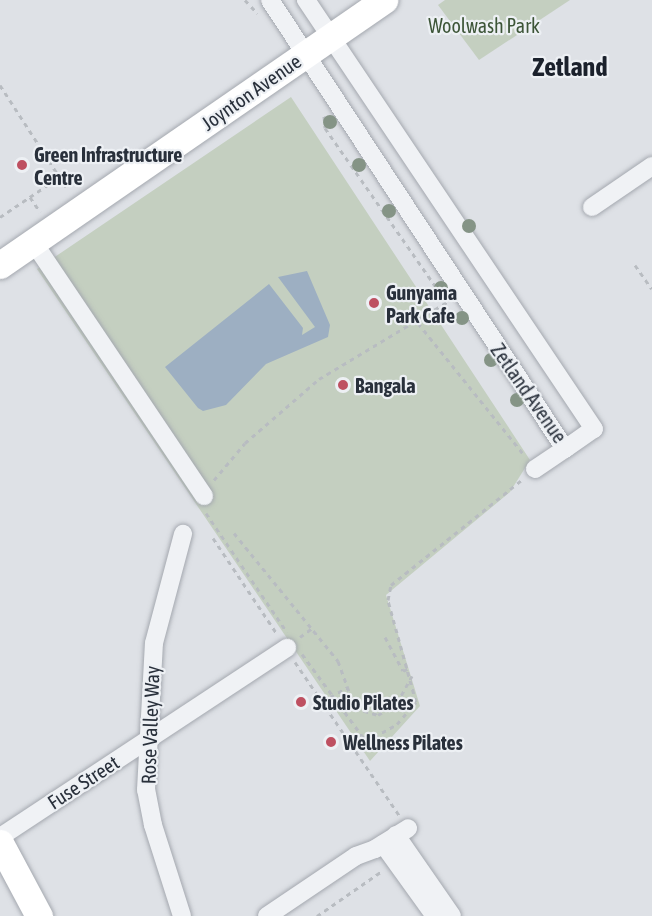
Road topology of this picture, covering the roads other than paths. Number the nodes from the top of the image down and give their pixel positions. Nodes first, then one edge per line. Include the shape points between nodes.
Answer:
1 (270, 0) edge
2 (306, 0) edge
3 (384, 0) edge
4 (330, 37) junction
5 (306, 54) junction
6 (652, 166) edge
7 (592, 207) dead end
8 (34, 243) junction
9 (0, 265) edge
10 (565, 449) junction
11 (535, 469) road end
12 (199, 490) road end
13 (183, 534) dead end
14 (293, 650) road end
15 (147, 740) junction
16 (0, 837) edge
17 (391, 839) junction
18 (0, 843) edge
19 (39, 916) edge
20 (182, 916) edge
21 (267, 916) edge
22 (289, 916) edge
23 (435, 916) edge
24 (452, 916) edge

1 - 5 street, Zetland Avenue
2 - 4 street, Zetland Avenue
3 - 4 street, Joynton Avenue
4 - 5 street, Joynton Avenue
4 - 10 street, Zetland Avenue via 594,429
5 - 8 street, Joynton Avenue
5 - 10 street, Zetland Avenue
6 - 7 street
8 - 9 street, Joynton Avenue
8 - 12 street
10 - 11 street
13 - 15 street, Rose Valley Way via 154,643
14 - 15 street, Fuse Street
15 - 16 street, Fuse Street
15 - 20 street, Rose Valley Way via 146,790
17 - 21 street via 356,856
17 - 22 street via 362,866
17 - 23 street via 396,861
17 - 24 street
18 - 19 street

